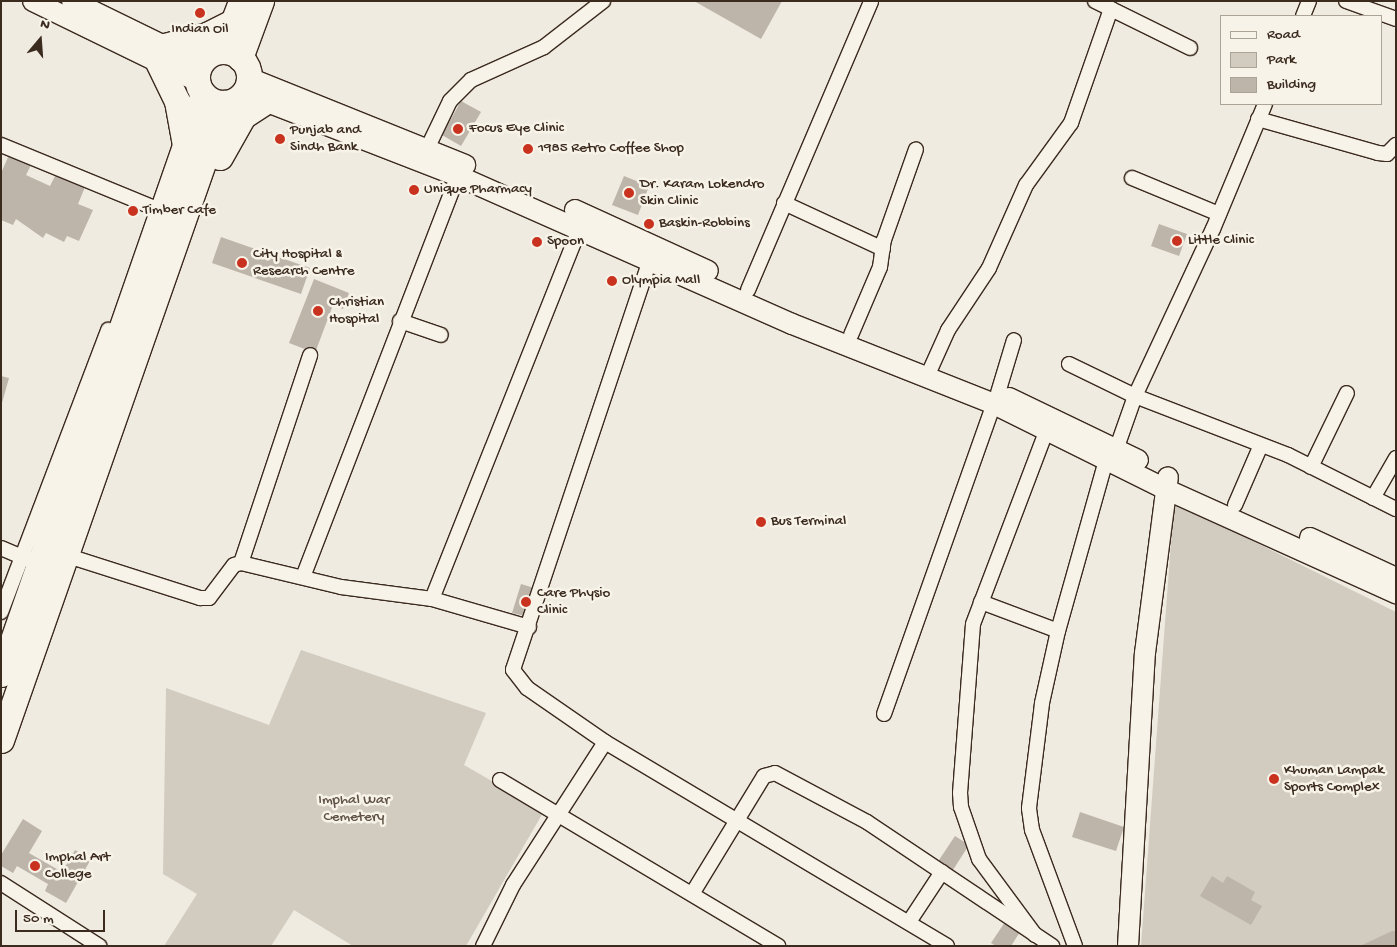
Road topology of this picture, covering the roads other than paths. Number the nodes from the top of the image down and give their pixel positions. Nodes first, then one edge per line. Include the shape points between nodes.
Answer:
1 (33, 1) edge
2 (72, 1) edge
3 (261, 1) edge
4 (871, 1) edge
5 (1095, 1) edge
6 (1309, 1) edge
7 (1346, 1) edge
8 (595, 3) edge
9 (1111, 9) junction
10 (237, 12) edge
11 (1303, 15) edge
12 (1396, 19) edge
13 (1190, 48) dead end
14 (161, 54) junction
15 (227, 80) junction
16 (1265, 105) edge
17 (1258, 119) junction
18 (1, 145) edge
19 (1396, 145) edge
20 (185, 147) junction
21 (427, 149) junction
22 (916, 149) dead end
23 (458, 176) junction
24 (1132, 178) dead end
25 (784, 203) junction
26 (167, 213) junction
27 (1219, 214) junction
28 (580, 228) junction
29 (883, 249) junction
30 (650, 260) junction
31 (710, 279) junction
32 (748, 290) junction
33 (400, 321) junction
34 (441, 335) dead end
35 (851, 335) junction
36 (1014, 340) dead end
37 (310, 355) dead end
38 (1069, 364) dead end
39 (929, 374) junction
40 (1347, 393) dead end
41 (1135, 396) junction
42 (996, 399) junction
43 (1046, 432) junction
44 (1261, 445) junction
45 (1111, 455) junction
46 (1396, 458) edge
47 (1311, 467) junction
48 (1167, 482) junction
49 (1372, 498) junction
50 (1235, 505) junction
51 (1396, 510) edge
52 (1, 548) edge
53 (65, 555) junction
54 (31, 560) junction
55 (241, 563) junction
56 (303, 577) junction
57 (1396, 578) edge
58 (1396, 594) edge
59 (432, 598) junction
60 (981, 602) junction
61 (1, 612) edge
62 (529, 627) junction
63 (1058, 631) junction
64 (1, 674) edge
65 (884, 714) dead end
66 (1, 740) edge
67 (605, 742) junction
68 (500, 780) dead end
69 (560, 812) junction
70 (740, 819) junction
71 (942, 872) junction
72 (1, 883) edge
73 (692, 894) junction
74 (909, 922) junction
75 (1035, 935) junction
76 (933, 942) edge
77 (99, 946) edge
78 (483, 946) edge
79 (778, 946) edge
80 (947, 946) edge
81 (1052, 946) edge
82 (1076, 946) edge
83 (1128, 946) edge

1 - 14 main road
2 - 14 main road
3 - 15 highway
4 - 25 street
5 - 9 street
6 - 11 street
7 - 12 street
8 - 21 street via 544,47 471,80 450,101
9 - 13 street
9 - 39 street via 1071,123 1026,185 989,268 948,330
10 - 14 highway via 207,35
10 - 15 highway
14 - 15 main road
14 - 20 highway via 176,101
15 - 20 highway
15 - 21 main road
15 - 23 main road
15 - 26 highway
15 - 26 highway via 250,109 235,126 206,186
16 - 17 street
17 - 19 street via 1378,153 1387,154
17 - 27 street
18 - 26 street
20 - 26 highway
21 - 31 main road
22 - 29 street
23 - 28 main road
23 - 33 street
24 - 27 street
25 - 29 street
25 - 32 street
26 - 53 highway
26 - 54 highway
27 - 41 street
28 - 30 main road
28 - 59 street
29 - 35 street via 880,266
30 - 31 main road
30 - 62 street
31 - 32 main road
31 - 39 main road
32 - 35 main road
33 - 34 street
33 - 56 street
35 - 39 main road
36 - 42 street
37 - 55 street
38 - 41 street
39 - 42 main road
40 - 47 street
41 - 44 street
41 - 45 street
42 - 43 main road
42 - 45 main road
42 - 65 street
43 - 45 main road
43 - 60 street
44 - 47 street
44 - 50 street
45 - 48 main road
45 - 63 street
46 - 49 street
47 - 49 street
48 - 50 main road
48 - 58 main road
48 - 83 main road via 1145,653
49 - 51 street
50 - 57 main road
52 - 54 street
53 - 55 street via 200,598 209,598 234,565
53 - 66 highway
54 - 61 street
54 - 64 highway
55 - 56 street
56 - 59 street via 341,587
59 - 62 street
60 - 63 street
60 - 75 street via 969,650 960,807 988,876
62 - 67 street via 515,657 513,670 517,679
63 - 82 street via 1042,703 1029,808 1032,830
67 - 69 street
67 - 70 street
68 - 69 street
69 - 73 street
69 - 78 street via 513,885
70 - 71 street via 764,776 775,773 867,822
70 - 73 street
70 - 74 street
71 - 74 street
71 - 75 street
72 - 77 street
73 - 79 street
74 - 76 street
75 - 81 street
76 - 80 street

